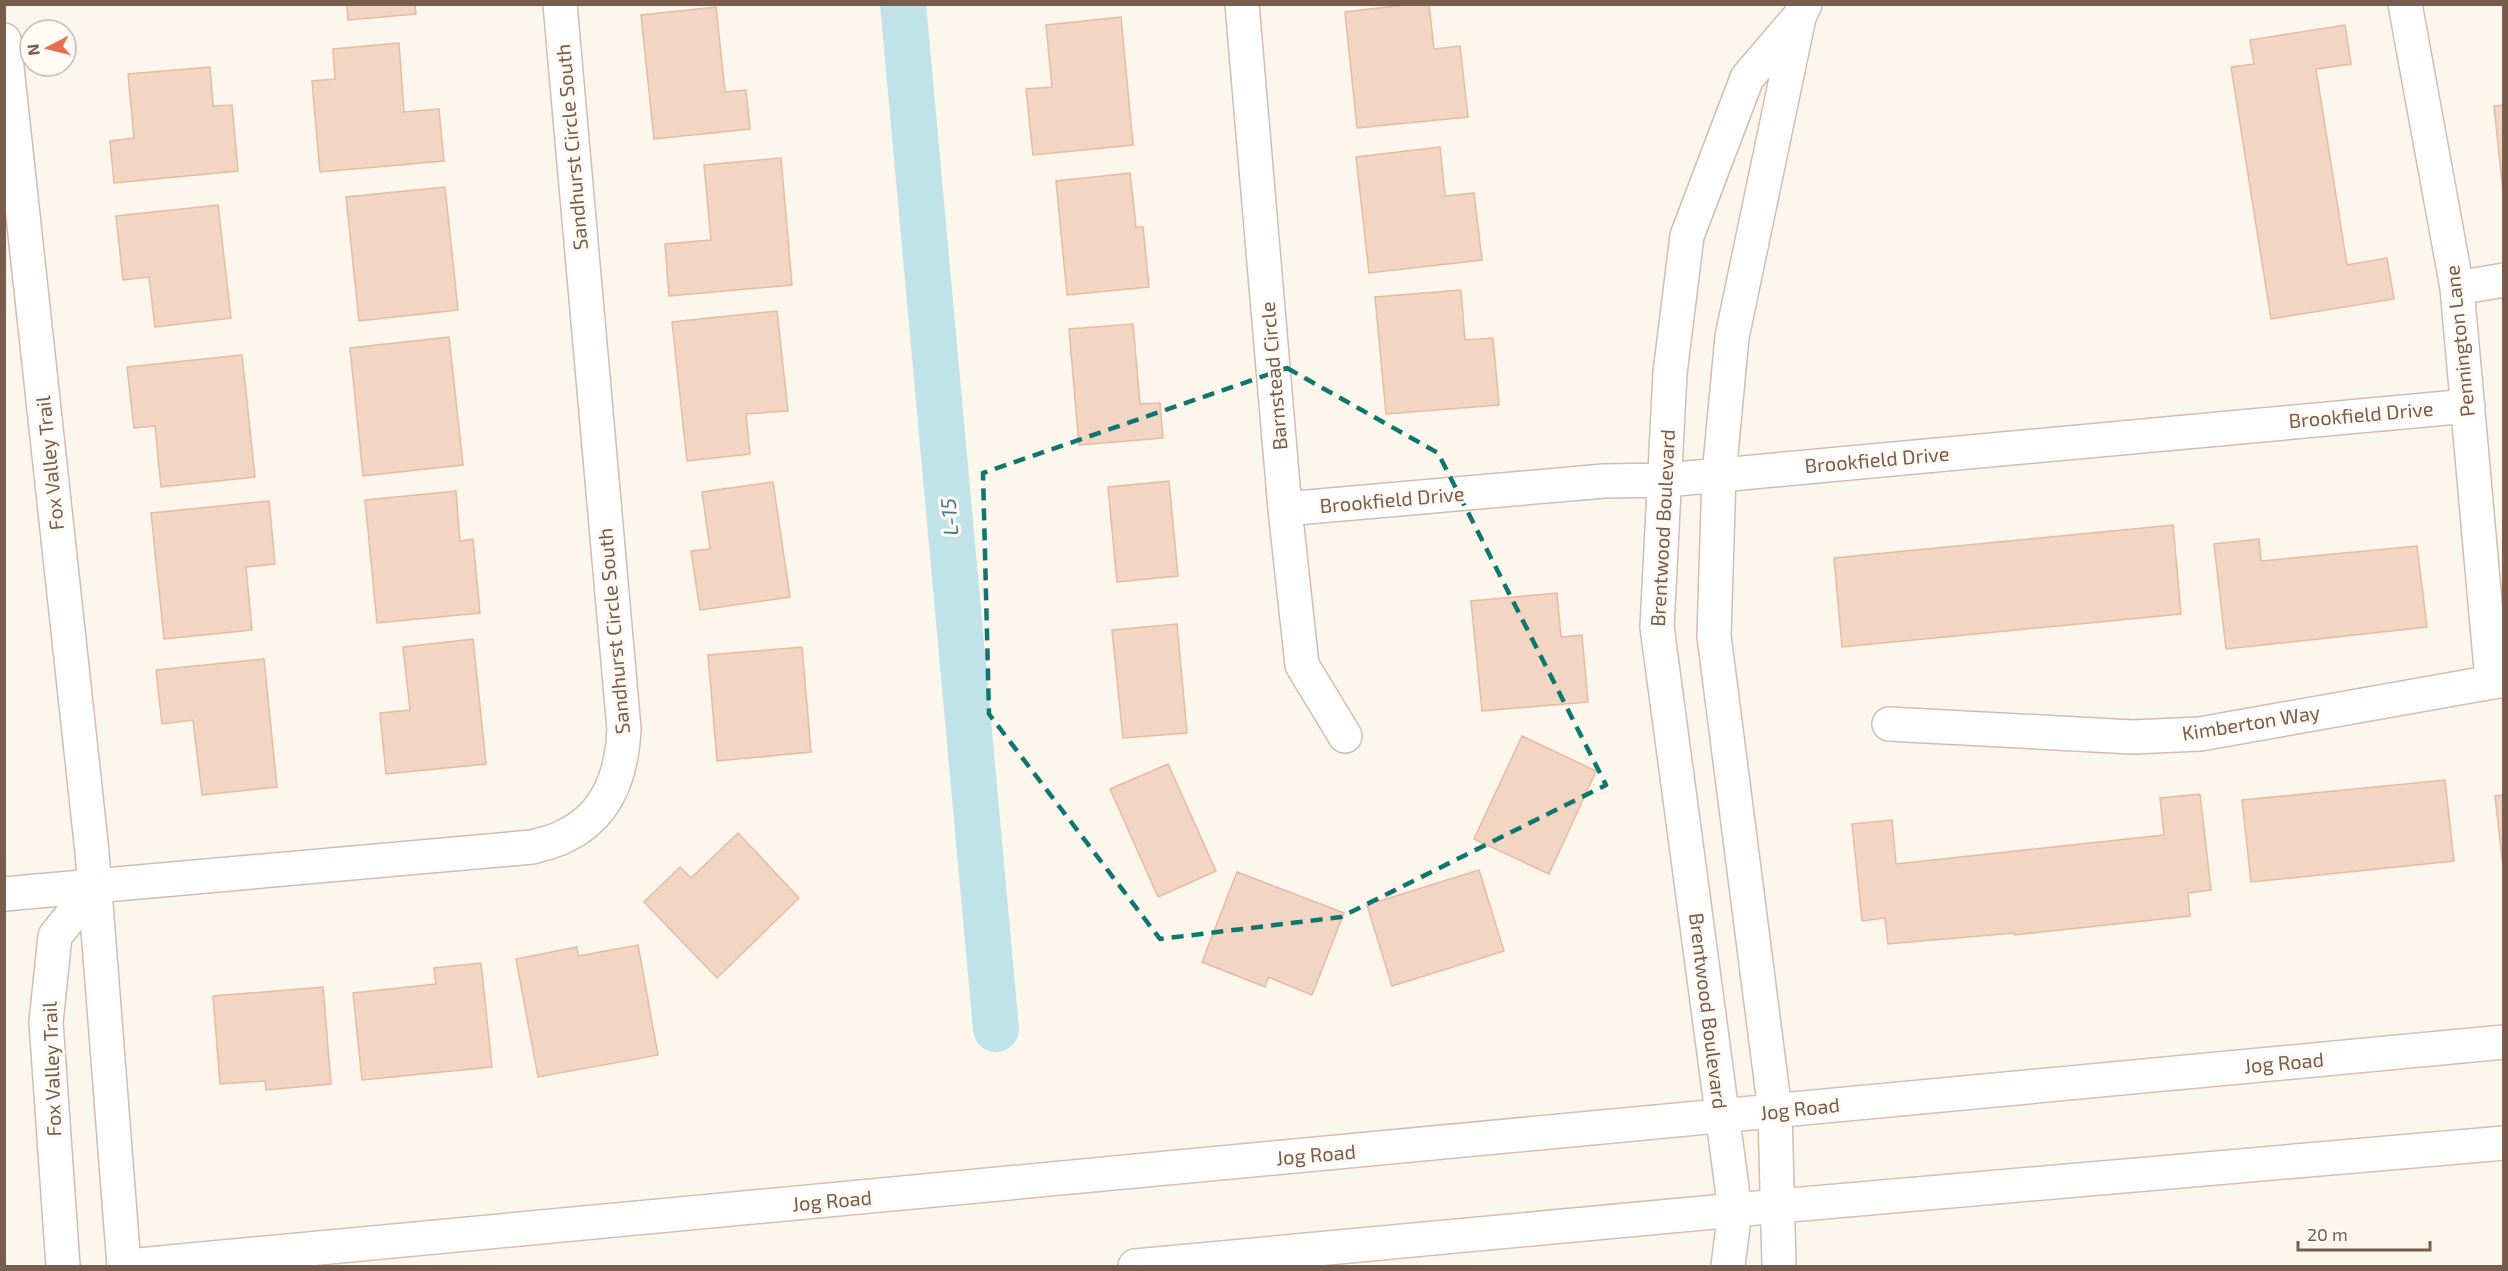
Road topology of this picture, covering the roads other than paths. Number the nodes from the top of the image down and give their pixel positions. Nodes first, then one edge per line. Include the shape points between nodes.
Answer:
1 (560, 4) edge
2 (1242, 4) edge
3 (2405, 4) edge
4 (1802, 11) edge
5 (4, 40) edge
6 (2504, 280) edge
7 (2457, 288) junction
8 (2468, 406) junction
9 (1719, 475) junction
10 (1666, 480) junction
11 (1285, 509) junction
12 (2498, 680) edge
13 (1889, 724) dead end
14 (1345, 736) dead end
15 (95, 886) junction
16 (4, 894) edge
17 (2504, 1042) edge
18 (1775, 1111) junction
19 (1721, 1118) junction
20 (2504, 1143) edge
21 (1778, 1206) junction
22 (1735, 1210) junction
23 (63, 1266) edge
24 (126, 1266) edge
25 (1136, 1266) edge
26 (1728, 1266) edge
27 (1779, 1266) edge

1 - 15 street, Sandhurst Circle South via 624,729 622,759 612,791 591,818 564,837 532,847
2 - 11 street, Barnstead Circle
3 - 7 street, Pennington Lane
4 - 9 street, Brentwood Boulevard via 1732,337
4 - 10 street, Brentwood Boulevard via 1747,78 1687,236 1670,373
5 - 15 street, Fox Valley Trail
6 - 7 street
7 - 8 street, Pennington Lane
8 - 9 street, Brookfield Drive
8 - 12 street, Pennington Lane
9 - 10 street, Brookfield Drive
9 - 18 street, Brentwood Boulevard via 1714,636
10 - 11 street, Brookfield Drive via 1604,481
10 - 19 street, Brentwood Boulevard via 1657,627
11 - 14 street, Barnstead Circle via 1302,665
12 - 13 street, Kimberton Way via 2200,734 2133,737
15 - 16 street, Sandhurst Circle South
15 - 23 street, Fox Valley Trail via 55,936 46,1022
15 - 24 street, Fox Valley Trail
17 - 18 street, Jog Road
18 - 19 street, Jog Road
18 - 21 street, Brentwood Boulevard
19 - 22 street, Brentwood Boulevard
19 - 24 street, Jog Road
20 - 21 street
21 - 22 street
21 - 27 street, Brentwood Boulevard
22 - 25 street
22 - 26 street, Brentwood Boulevard

